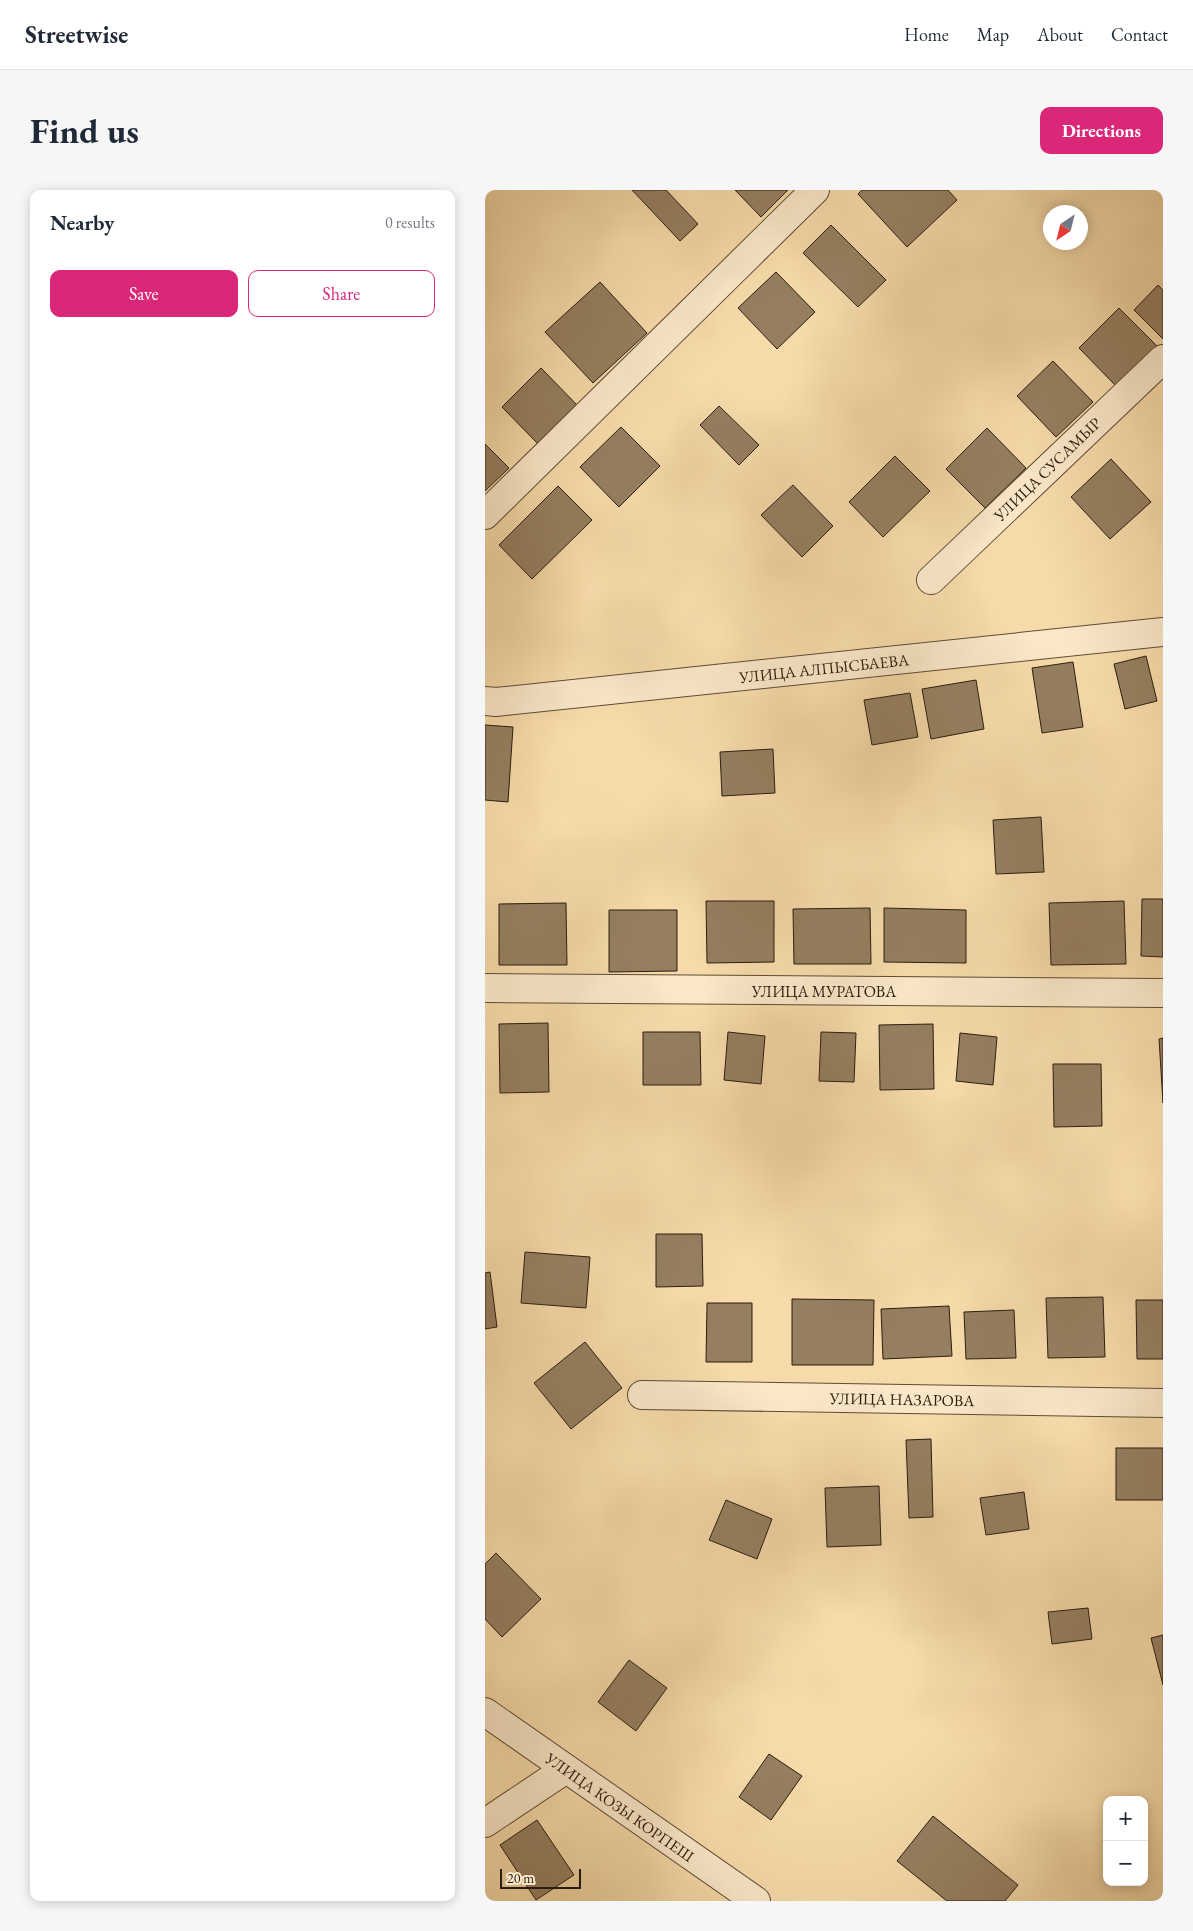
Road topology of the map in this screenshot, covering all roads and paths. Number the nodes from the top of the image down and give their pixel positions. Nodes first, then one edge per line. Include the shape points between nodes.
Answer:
1 (815, 190) edge
2 (1163, 359) edge
3 (485, 515) edge
4 (931, 580) dead end
5 (1163, 632) edge
6 (485, 701) edge
7 (485, 988) edge
8 (1163, 993) edge
9 (642, 1394) dead end
10 (1163, 1402) edge
11 (485, 1712) edge
12 (566, 1769) junction
13 (485, 1823) edge
14 (756, 1901) edge

1 - 3 street
2 - 4 street, УЛИЦА СУСАМЫР
5 - 6 street, УЛИЦА АЛПЫСБАЕВА
7 - 8 street, УЛИЦА МУРАТОВА
9 - 10 street, УЛИЦА НАЗАРОВА
11 - 12 street, УЛИЦА КОЗЫ КОРПЕШ
12 - 13 street
12 - 14 street, УЛИЦА КОЗЫ КОРПЕШ

